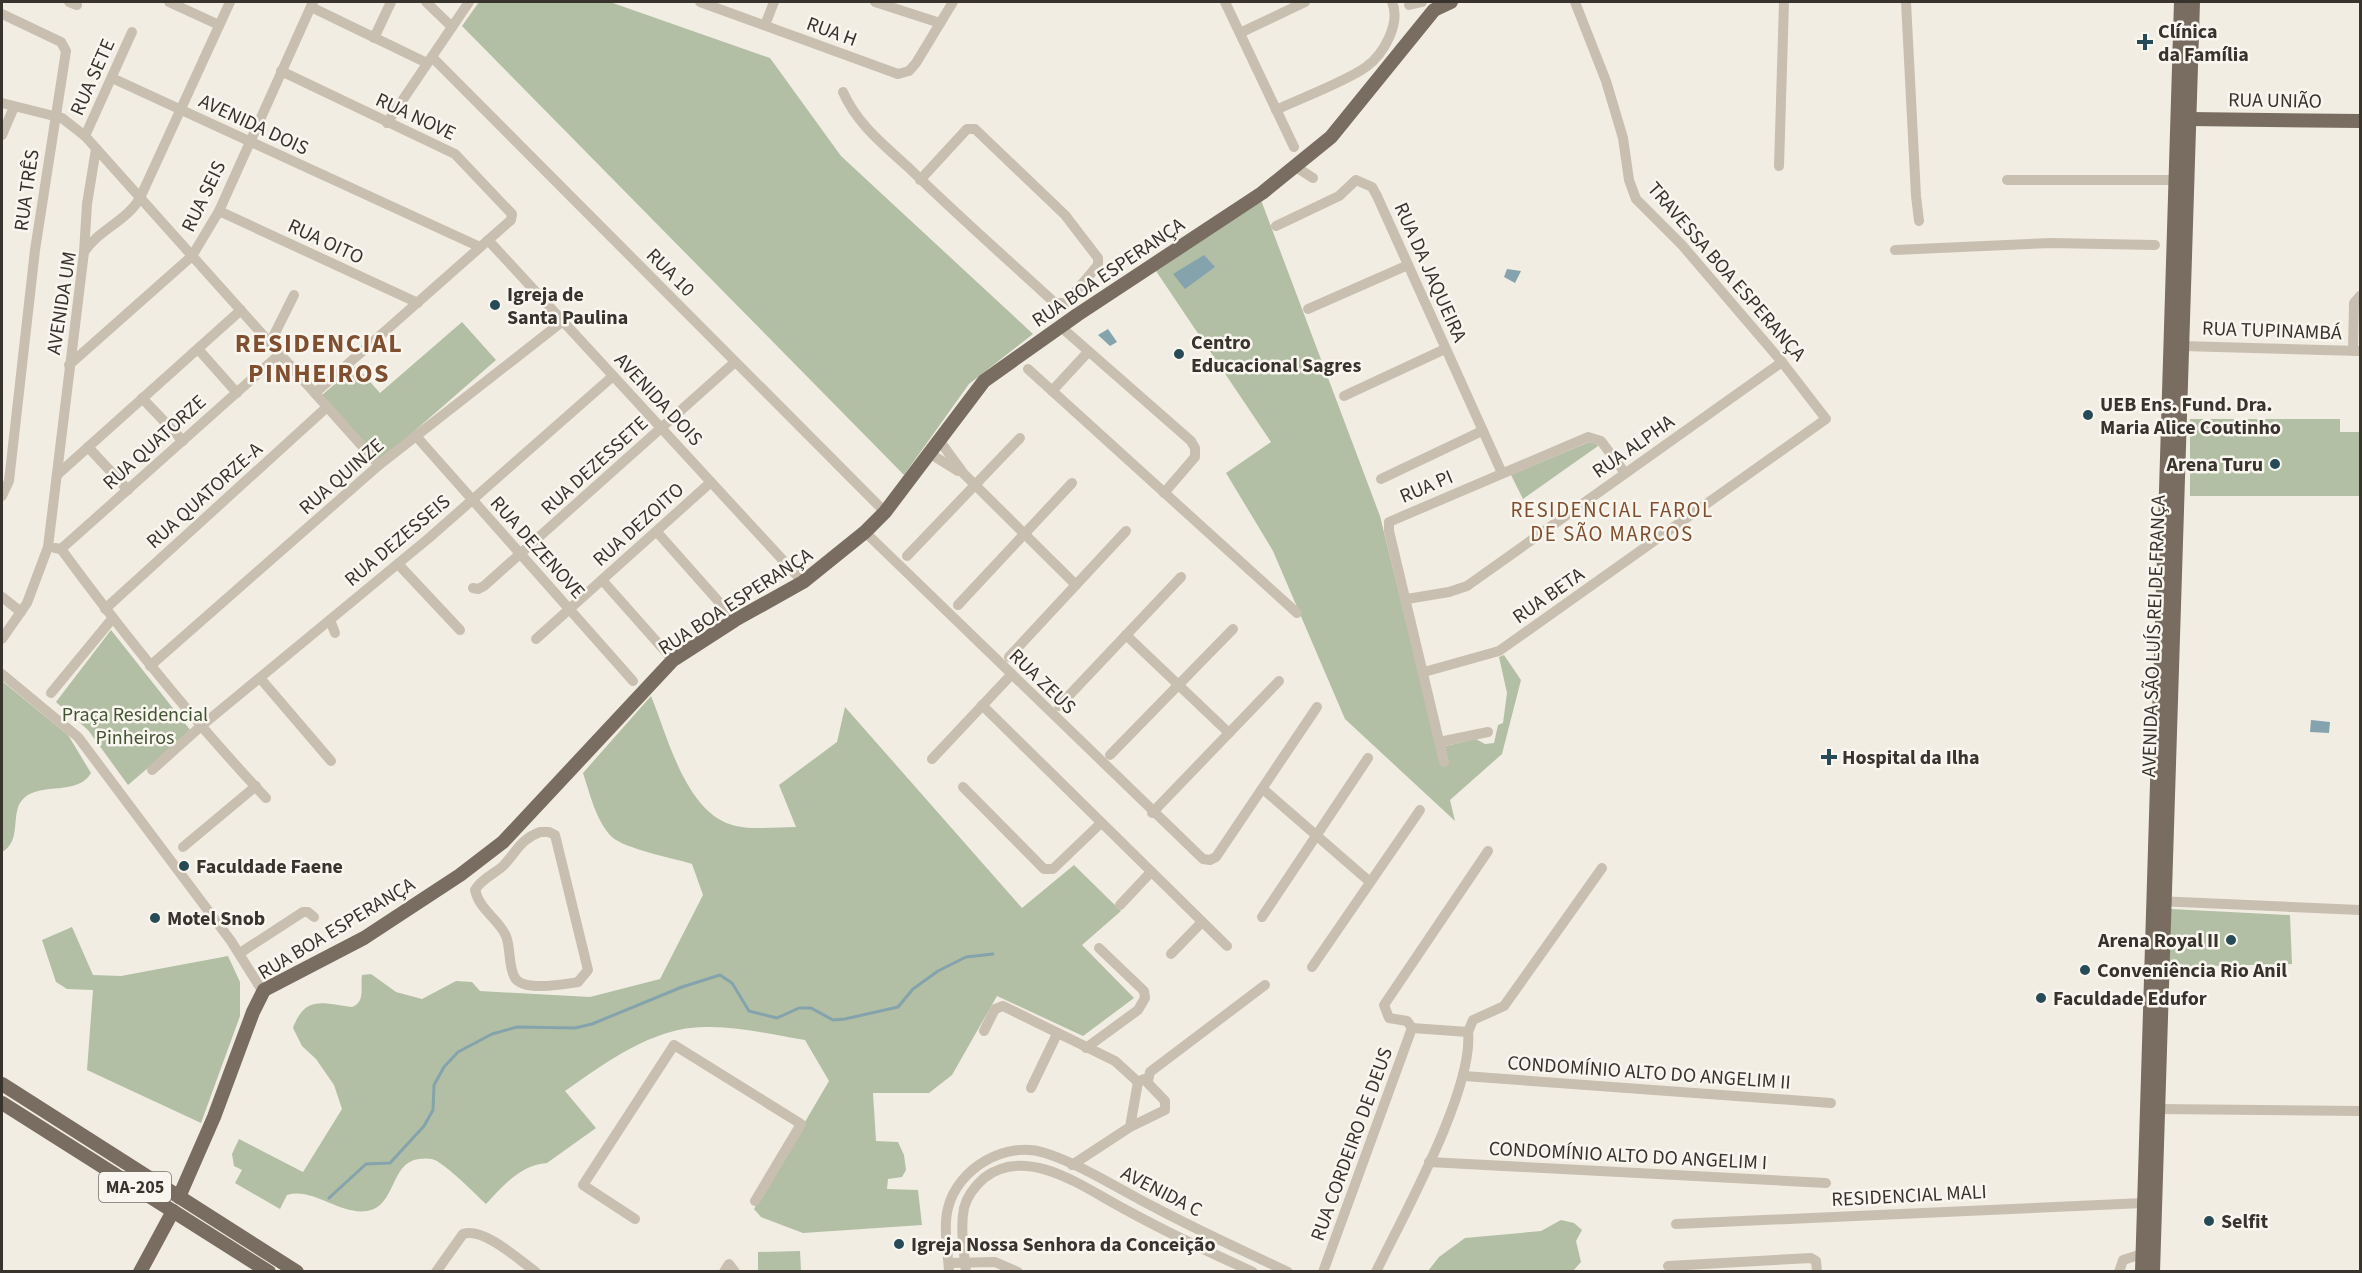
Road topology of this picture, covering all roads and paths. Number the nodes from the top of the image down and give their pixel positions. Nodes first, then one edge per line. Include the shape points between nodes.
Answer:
1 (169, 2) edge
2 (230, 2) edge
3 (391, 2) edge
4 (426, 2) edge
5 (469, 2) edge
6 (700, 2) edge
7 (774, 2) edge
8 (875, 2) edge
9 (953, 2) edge
10 (1225, 2) edge
11 (1305, 2) edge
12 (1392, 2) edge
13 (1451, 2) edge
14 (1575, 2) edge
15 (1784, 2) edge
16 (1906, 2) edge
17 (2181, 2) edge
18 (2193, 2) edge
19 (312, 4) edge
20 (1428, 4) edge
21 (1409, 5) dead end
22 (2, 14) edge
23 (940, 23) junction
24 (219, 25) junction
25 (765, 25) junction
26 (452, 27) junction
27 (132, 32) dead end
28 (1240, 33) junction
29 (374, 38) junction
30 (429, 60) junction
31 (281, 71) junction
32 (112, 78) junction
33 (843, 92) dead end
34 (2, 102) edge
35 (14, 107) junction
36 (180, 109) junction
37 (1276, 110) junction
38 (54, 116) junction
39 (2189, 119) junction
40 (2361, 121) edge
41 (387, 123) junction
42 (2, 135) edge
43 (85, 136) junction
44 (249, 142) junction
45 (1293, 147) dead end
46 (96, 149) junction
47 (1779, 166) dead end
48 (1296, 167) junction
49 (1313, 178) dead end
50 (920, 180) junction
51 (2007, 180) dead end
52 (2175, 180) junction
53 (140, 198) junction
54 (219, 211) junction
55 (1919, 221) dead end
56 (1276, 226) dead end
57 (484, 244) junction
58 (2155, 245) dead end
59 (1895, 250) dead end
60 (84, 252) junction
61 (192, 256) junction
62 (1408, 264) junction
63 (294, 296) dead end
64 (2361, 296) edge
65 (418, 303) junction
66 (1066, 303) junction
67 (1308, 309) dead end
68 (241, 310) junction
69 (1077, 315) junction
70 (563, 321) junction
71 (1061, 327) junction
72 (270, 343) junction
73 (2182, 346) junction
74 (198, 349) junction
75 (1445, 349) junction
76 (2357, 351) edge
77 (1088, 352) junction
78 (280, 354) junction
79 (735, 362) junction
80 (1782, 362) junction
81 (69, 365) junction
82 (1028, 369) dead end
83 (613, 376) junction
84 (1052, 391) junction
85 (237, 393) junction
86 (315, 393) junction
87 (1344, 396) dead end
88 (142, 398) junction
89 (327, 407) junction
90 (1826, 419) joint
91 (662, 429) junction
92 (1482, 431) junction
93 (416, 436) junction
94 (1020, 438) dead end
95 (939, 440) junction
96 (183, 441) junction
97 (88, 447) junction
98 (929, 453) junction
99 (379, 465) junction
100 (1502, 473) junction
101 (1625, 473) junction
102 (963, 474) junction
103 (57, 475) junction
104 (1381, 479) dead end
105 (711, 482) junction
106 (1072, 483) dead end
107 (974, 485) junction
108 (128, 490) junction
109 (1164, 494) junction
110 (2, 496) edge
111 (472, 500) junction
112 (885, 512) junction
113 (1126, 531) dead end
114 (657, 532) junction
115 (865, 532) junction
116 (1024, 534) junction
117 (48, 547) junction
118 (61, 549) junction
119 (520, 554) junction
120 (907, 556) dead end
121 (398, 564) junction
122 (1181, 578) dead end
123 (602, 580) junction
124 (803, 582) junction
125 (1076, 585) junction
126 (473, 588) dead end
127 (364, 592) junction
128 (2, 597) edge
129 (1407, 598) junction
130 (369, 603) dead end
131 (958, 604) dead end
132 (105, 609) junction
133 (570, 609) junction
134 (21, 612) junction
135 (1297, 613) dead end
136 (112, 619) junction
137 (330, 620) junction
138 (735, 620) junction
139 (1233, 629) dead end
140 (460, 630) dead end
141 (336, 633) dead end
142 (1126, 636) junction
143 (2, 639) edge
144 (536, 639) dead end
145 (1009, 657) dead end
146 (673, 660) junction
147 (150, 666) junction
148 (1424, 672) junction
149 (2, 674) edge
150 (1011, 675) junction
151 (260, 678) junction
152 (633, 681) dead end
153 (1279, 681) dead end
154 (1178, 685) junction
155 (51, 693) dead end
156 (982, 705) junction
157 (1059, 706) dead end
158 (1317, 707) dead end
159 (200, 727) junction
160 (1488, 732) dead end
161 (1229, 733) junction
162 (1439, 742) junction
163 (1110, 755) dead end
164 (1368, 758) dead end
165 (932, 759) dead end
166 (332, 761) dead end
167 (1444, 762) dead end
168 (152, 770) dead end
169 (256, 786) junction
170 (963, 787) dead end
171 (1263, 789) junction
172 (266, 798) dead end
173 (1420, 810) dead end
174 (1152, 813) junction
175 (1101, 823) junction
176 (1317, 835) junction
177 (183, 847) dead end
178 (1488, 851) dead end
179 (1602, 868) dead end
180 (1151, 872) junction
181 (1370, 882) junction
182 (2157, 901) junction
183 (1120, 905) dead end
184 (2361, 910) edge
185 (1262, 916) dead end
186 (314, 917) dead end
187 (1202, 922) junction
188 (1227, 946) dead end
189 (1099, 948) dead end
190 (240, 953) junction
191 (1171, 954) dead end
192 (1312, 967) dead end
193 (515, 977) joint
194 (1265, 985) dead end
195 (263, 992) junction
196 (1412, 1028) junction
197 (984, 1031) dead end
198 (1468, 1032) junction
199 (1057, 1034) junction
200 (1086, 1048) junction
201 (1464, 1076) junction
202 (1143, 1082) junction
203 (2, 1084) edge
204 (1031, 1088) dead end
205 (2, 1102) edge
206 (1831, 1103) dead end
207 (2157, 1109) junction
208 (2361, 1111) edge
209 (1130, 1127) junction
210 (1429, 1162) junction
211 (1071, 1165) junction
212 (1826, 1183) dead end
213 (179, 1197) junction
214 (755, 1201) dead end
215 (2143, 1203) junction
216 (174, 1211) junction
217 (635, 1220) dead end
218 (1182, 1222) junction
219 (1676, 1224) dead end
220 (1175, 1236) junction
221 (2142, 1254) junction
222 (1668, 1266) dead end
223 (949, 1267) edge
224 (965, 1267) edge
225 (140, 1272) edge
226 (269, 1272) edge
227 (297, 1272) edge
228 (436, 1272) edge
229 (536, 1272) edge
230 (724, 1272) edge
231 (735, 1272) edge
232 (1018, 1272) edge
233 (1253, 1272) edge
234 (1288, 1272) edge
235 (1323, 1272) edge
236 (1376, 1272) edge
237 (1817, 1272) edge
238 (2120, 1272) edge
239 (2142, 1272) edge
240 (2153, 1272) edge

1 - 24 street
2 - 24 street, AVENIDA UM
3 - 29 street
4 - 26 street
5 - 26 street
6 - 25 street, RUA H
7 - 25 street
8 - 23 street
9 - 23 street
10 - 28 street
11 - 28 street
12 - 37 street via 1395,14 1390,35 1366,67
13 - 20 main road, RUA BOA ESPERANÇA
14 - 80 street, TRAVESSA BOA ESPERANÇA via 1606,81 1636,199 1682,245
15 - 47 street
16 - 55 street
17 - 52 main road, AVENIDA SÃO LUÍS REI DE FRANÇA
18 - 39 main road, AVENIDA SÃO LUÍS REI DE FRANÇA
19 - 29 street, RUA 10
19 - 31 street, RUA SEIS
20 - 21 street
20 - 48 main road, RUA BOA ESPERANÇA via 1347,120
22 - 38 street, RUA TRÊS via 66,47
23 - 25 street, RUA H via 916,63 909,71 898,74
24 - 36 street, AVENIDA UM
26 - 30 street
27 - 32 street, RUA SETE
28 - 37 street
29 - 30 street, RUA 10
30 - 41 street
30 - 79 street, RUA 10
31 - 41 street, RUA NOVE
31 - 44 street, RUA SEIS
32 - 36 street, AVENIDA DOIS
32 - 43 street, RUA SETE
33 - 50 street, RUA BOA ESPERANÇA via 860,121
34 - 35 street
35 - 38 street
35 - 42 street
36 - 44 street, AVENIDA DOIS
36 - 53 street, AVENIDA UM
37 - 45 street
38 - 43 street via 69,122
38 - 110 street, RUA TRÊS via 9,481
39 - 40 main road, RUA UNIÃO
39 - 73 main road, AVENIDA SÃO LUÍS REI DE FRANÇA
41 - 57 street, RUA NOVE via 454,154 511,211 511,220
43 - 46 street
44 - 54 street, RUA SEIS
44 - 57 street, AVENIDA DOIS
46 - 53 street
46 - 60 street
48 - 49 street
48 - 69 main road, RUA BOA ESPERANÇA
50 - 66 street, RUA BOA ESPERANÇA via 1055,303
50 - 66 street, RUA BOA ESPERANÇA via 967,129 975,129 1065,215 1098,258 1098,265
51 - 52 street
52 - 182 main road, AVENIDA SÃO LUÍS REI DE FRANÇA
53 - 60 street, AVENIDA UM
53 - 61 street
54 - 61 street, RUA SEIS
54 - 65 street, RUA OITO
56 - 62 street, RUA DA JAQUEIRA via 1339,196 1356,180 1372,188 1377,196
57 - 65 street
57 - 70 street, AVENIDA DOIS
58 - 59 street via 2051,243
60 - 81 street, AVENIDA UM
61 - 68 street
61 - 81 street, RUA SEIS
62 - 67 street
62 - 75 street, RUA DA JAQUEIRA
63 - 72 street
64 - 76 street via 2355,303
65 - 86 street
66 - 69 street
68 - 72 street
68 - 74 street
69 - 71 main road, RUA BOA ESPERANÇA
70 - 83 street, AVENIDA DOIS
70 - 93 street, RUA QUINZE
71 - 77 street
71 - 95 main road, RUA BOA ESPERANÇA via 984,381
72 - 78 street
73 - 76 street, RUA TUPINAMBÁ
73 - 182 main road, AVENIDA SÃO LUÍS REI DE FRANÇA
74 - 85 street
74 - 88 street
75 - 87 street
75 - 92 street, RUA DA JAQUEIRA
77 - 84 street
77 - 109 street via 1182,432 1195,448 1195,457
78 - 85 street, RUA QUATORZE
78 - 86 street
79 - 91 street, RUA DEZESSETE
79 - 112 street, RUA 10
80 - 90 street, TRAVESSA BOA ESPERANÇA
80 - 101 street, RUA ALPHA
81 - 103 street, AVENIDA UM
82 - 84 street
83 - 91 street, AVENIDA DOIS
83 - 111 street, RUA DEZESSEIS
84 - 109 street
85 - 96 street, RUA QUATORZE
86 - 89 street
88 - 96 street
88 - 97 street
89 - 99 street
89 - 132 street, RUA QUATORZE-A
90 - 148 street, RUA BETA via 1499,651
91 - 105 street, AVENIDA DOIS
91 - 119 street, RUA DEZESSETE
92 - 100 street, RUA DA JAQUEIRA
92 - 104 street
93 - 99 street, RUA QUINZE
93 - 111 street, RUA DEZENOVE
94 - 107 street
95 - 98 main road, RUA BOA ESPERANÇA
95 - 102 street
96 - 108 street, RUA QUATORZE
97 - 103 street
97 - 108 street
98 - 102 street
98 - 112 main road, RUA BOA ESPERANÇA
99 - 147 street, RUA QUINZE
100 - 101 street, RUA PI via 1592,437 1601,441
100 - 129 street, RUA PI via 1389,522
101 - 129 street, RUA ALPHA via 1467,586
102 - 107 street
103 - 117 street, AVENIDA UM
105 - 114 street, RUA DEZOITO
105 - 124 street, AVENIDA DOIS
106 - 116 street
107 - 116 street
107 - 120 street
108 - 118 street, RUA QUATORZE
109 - 135 street
111 - 119 street, RUA DEZENOVE
111 - 121 street, RUA DEZESSEIS
112 - 115 main road, RUA BOA ESPERANÇA
113 - 125 street
114 - 123 street, RUA DEZOITO
114 - 138 street
115 - 124 main road, RUA BOA ESPERANÇA
115 - 150 street, RUA ZEUS
116 - 125 street
116 - 131 street
117 - 118 street
117 - 134 street, AVENIDA UM via 33,591
118 - 132 street
119 - 126 street, RUA DEZESSETE via 484,585
119 - 133 street, RUA DEZENOVE
121 - 127 street, RUA DEZESSEIS
121 - 140 street
122 - 142 street
123 - 133 street, RUA DEZOITO
123 - 146 street
124 - 138 main road, RUA BOA ESPERANÇA
125 - 145 street
127 - 130 street
127 - 137 street, RUA DEZESSEIS
128 - 134 street
129 - 148 street, RUA PI
132 - 136 street
133 - 144 street, RUA DEZOITO
133 - 152 street, RUA DEZENOVE
134 - 143 street, AVENIDA UM
136 - 147 street
136 - 155 street
137 - 141 street
137 - 151 street, RUA DEZESSEIS
138 - 146 main road, RUA BOA ESPERANÇA
139 - 154 street
142 - 154 street
142 - 157 street
146 - 195 main road, RUA BOA ESPERANÇA via 505,847 383,926
147 - 159 street
148 - 162 street, RUA PI
149 - 190 street via 78,737
150 - 156 street
150 - 174 street, RUA ZEUS
151 - 159 street, RUA DEZESSEIS
151 - 166 street
153 - 161 street
154 - 161 street
154 - 163 street
156 - 165 street
156 - 175 street
158 - 171 street
159 - 168 street, RUA DEZESSEIS
159 - 169 street
160 - 162 street
161 - 174 street
162 - 167 street, RUA PI
164 - 176 street
169 - 172 street
169 - 177 street
170 - 175 street via 1044,869 1053,869
171 - 174 street, RUA ZEUS via 1216,857 1210,860 1195,855
171 - 176 street
173 - 181 street
175 - 180 street
176 - 181 street
176 - 185 street
178 - 196 street via 1384,1005 1389,1018 1407,1021
179 - 198 street via 1504,1006 1473,1020
180 - 183 street
180 - 187 street
181 - 192 street
182 - 184 street
182 - 207 main road, AVENIDA SÃO LUÍS REI DE FRANÇA
182 - 215 main road, AVENIDA SÃO LUÍS REI DE FRANÇA
186 - 190 street via 303,912
187 - 188 street
187 - 191 street
189 - 200 street via 1144,991 1145,998 1138,1010
190 - 195 street
193 - 193 street via 506,937 478,903 475,890 479,882 503,866 528,836 549,832 555,835 588,970 578,982 554,986 523,984
194 - 202 street via 1150,1072
195 - 213 main road, RUA BOA ESPERANÇA
196 - 198 street
196 - 235 street, RUA CORDEIRO DE DEUS
197 - 199 street via 995,1009 1003,1006
198 - 201 street
199 - 200 street
199 - 204 street
200 - 202 street via 1115,1061
201 - 206 street, CONDOMÍNIO ALTO DO ANGELIM II
201 - 210 street
202 - 209 street
202 - 209 street via 1167,1107
203 - 213 main road, MA-205
205 - 216 main road, MA-205
207 - 208 street
207 - 240 main road, AVENIDA SÃO LUÍS REI DE FRANÇA
209 - 211 street
210 - 212 street, CONDOMÍNIO ALTO DO ANGELIM I
210 - 236 street
211 - 218 street, AVENIDA C
211 - 223 street, AVENIDA C via 1047,1153 1018,1149 981,1164 959,1185 947,1210
213 - 227 main road, MA-205
214 - 217 street via 801,1124 674,1045 584,1185
215 - 219 street, RESIDENCIAL MALI
215 - 221 main road, AVENIDA SÃO LUÍS REI DE FRANÇA
216 - 225 main road
216 - 226 main road, MA-205
218 - 220 street
218 - 234 street, AVENIDA C
220 - 224 street, AVENIDA C via 1048,1170 1024,1164 997,1170 978,1183 967,1200 963,1217
220 - 233 street, AVENIDA C
221 - 238 street via 2123,1260
221 - 239 main road, AVENIDA SÃO LUÍS REI DE FRANÇA
222 - 237 street via 1811,1257 1816,1261
223 - 224 street
224 - 232 street via 995,1262
228 - 229 street via 463,1234 469,1232 484,1235
230 - 231 street via 730,1264

